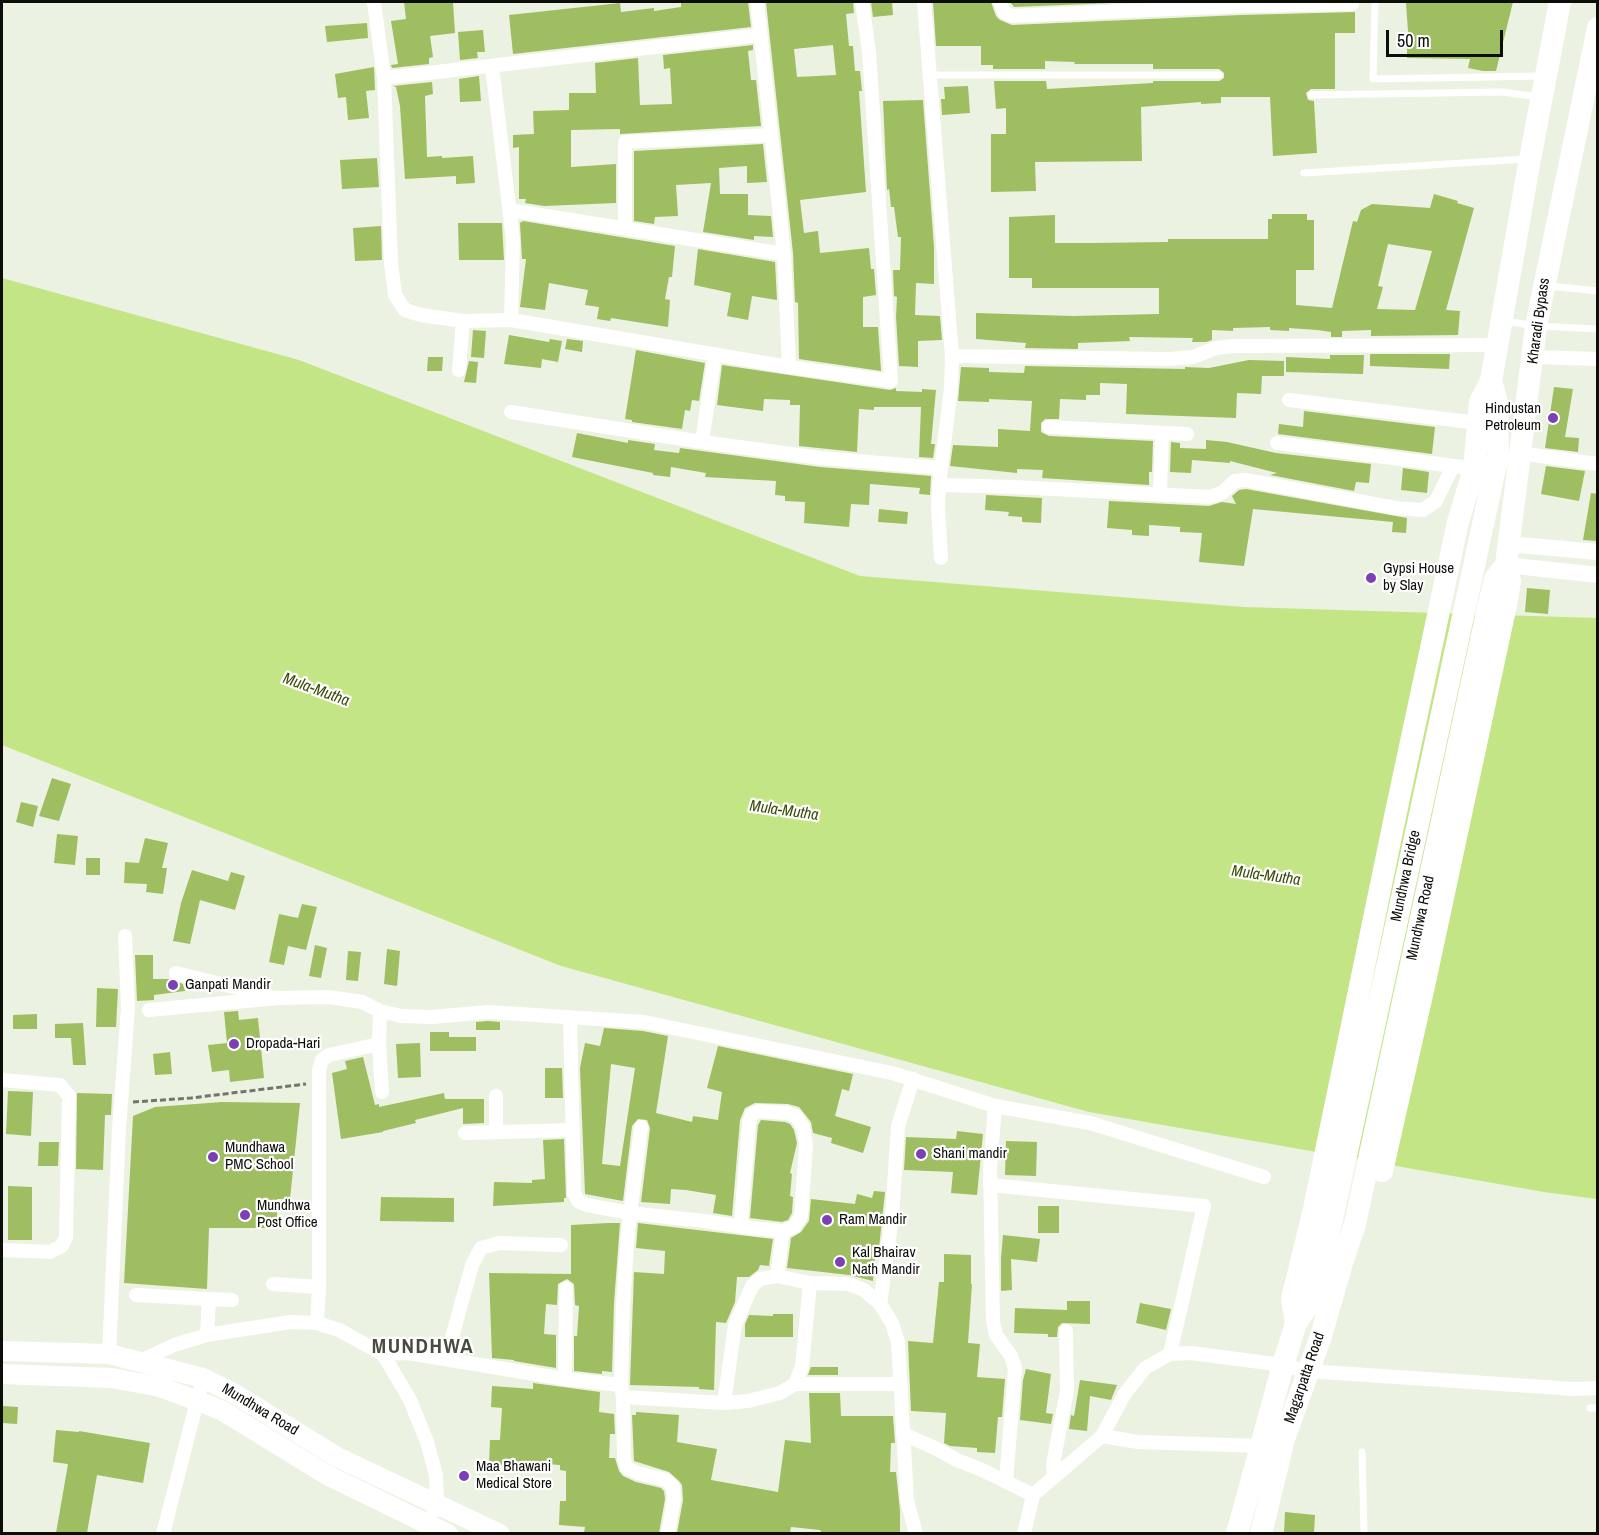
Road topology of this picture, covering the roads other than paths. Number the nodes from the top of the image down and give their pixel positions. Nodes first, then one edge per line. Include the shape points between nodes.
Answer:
1 (374, 2) edge
2 (757, 2) edge
3 (862, 2) edge
4 (924, 2) edge
5 (1000, 2) edge
6 (1375, 2) edge
7 (1560, 2) edge
8 (1273, 3) edge
9 (1352, 4) dead end
10 (1598, 28) edge
11 (759, 35) junction
12 (492, 66) junction
13 (929, 75) junction
14 (1219, 75) dead end
15 (384, 78) junction
16 (1543, 87) junction
17 (1311, 95) dead end
18 (771, 135) junction
19 (1530, 159) junction
20 (1304, 173) dead end
21 (509, 210) junction
22 (625, 228) junction
23 (784, 254) junction
24 (1543, 285) junction
25 (1598, 291) edge
26 (511, 320) junction
27 (463, 321) junction
28 (1501, 321) junction
29 (1536, 326) junction
30 (1598, 329) edge
31 (1497, 345) junction
32 (715, 354) junction
33 (952, 356) junction
34 (1533, 357) junction
35 (1598, 359) edge
36 (789, 367) junction
37 (459, 370) dead end
38 (1491, 381) junction
39 (1289, 400) dead end
40 (511, 412) dead end
41 (1478, 423) junction
42 (1049, 427) dead end
43 (1162, 433) junction
44 (1187, 434) dead end
45 (702, 442) junction
46 (1277, 443) dead end
47 (1519, 453) junction
48 (1598, 464) edge
49 (1463, 467) junction
50 (941, 468) junction
51 (939, 485) junction
52 (1160, 494) junction
53 (1598, 552) edge
54 (1507, 555) junction
55 (941, 558) dead end
56 (1598, 575) edge
57 (125, 936) dead end
58 (176, 973) dead end
59 (278, 998) junction
60 (149, 1010) dead end
61 (380, 1011) junction
62 (570, 1017) junction
63 (379, 1044) junction
64 (913, 1079) junction
65 (2, 1080) edge
66 (382, 1092) dead end
67 (496, 1096) dead end
68 (995, 1106) junction
69 (641, 1127) dead end
70 (573, 1130) junction
71 (465, 1132) dead end
72 (496, 1132) junction
73 (1264, 1177) dead end
74 (990, 1185) junction
75 (630, 1213) junction
76 (1323, 1214) junction
77 (750, 1228) junction
78 (1361, 1228) joint
79 (783, 1231) junction
80 (561, 1245) dead end
81 (2, 1250) edge
82 (777, 1276) junction
83 (810, 1283) junction
84 (273, 1284) dead end
85 (319, 1287) junction
86 (566, 1288) dead end
87 (136, 1295) dead end
88 (209, 1299) junction
89 (232, 1300) dead end
90 (880, 1304) junction
91 (316, 1323) junction
92 (1066, 1331) dead end
93 (207, 1335) junction
94 (2, 1351) edge
95 (109, 1354) junction
96 (383, 1354) junction
97 (1170, 1354) junction
98 (447, 1359) junction
99 (138, 1362) junction
100 (1283, 1365) junction
101 (1307, 1371) junction
102 (2, 1374) edge
103 (203, 1378) junction
104 (565, 1379) junction
105 (795, 1384) junction
106 (901, 1384) junction
107 (1598, 1388) edge
108 (622, 1391) junction
109 (198, 1401) junction
110 (724, 1403) junction
111 (903, 1434) junction
112 (1102, 1436) junction
113 (1261, 1446) junction
114 (1362, 1452) dead end
115 (1054, 1477) junction
116 (1006, 1482) junction
117 (1033, 1496) junction
118 (437, 1503) junction
119 (439, 1529) edge
120 (163, 1533) edge
121 (500, 1533) edge
122 (668, 1533) edge
123 (916, 1533) edge
124 (1024, 1533) edge
125 (1234, 1533) edge
126 (1261, 1533) edge
127 (1365, 1533) edge

1 - 15 street
2 - 11 street
3 - 36 street via 869,52 891,381
4 - 13 street
5 - 8 street via 1004,12 1012,16
6 - 16 lane via 1373,79
7 - 16 highway
8 - 9 street
10 - 24 highway, Kharadi Bypass
11 - 12 street
11 - 18 street
12 - 15 street
12 - 21 street
13 - 14 lane
13 - 33 street
15 - 27 street via 395,295 405,310
16 - 17 lane via 1502,92
16 - 19 highway
18 - 22 street via 625,142
18 - 23 street
19 - 20 lane
19 - 28 highway
21 - 22 street
21 - 26 street via 513,240
22 - 23 street
23 - 36 street
24 - 25 lane
24 - 29 highway, Kharadi Bypass
26 - 27 street
26 - 32 street
27 - 37 street
28 - 29 lane
28 - 31 highway
29 - 30 lane
29 - 34 highway, Kharadi Bypass
31 - 33 street via 1234,346 1169,359
31 - 38 highway
32 - 36 street
32 - 45 street
33 - 50 street
34 - 35 street
34 - 47 highway, Kharadi Bypass
38 - 41 highway via 1480,402
38 - 76 highway, Mundhwa Bridge via 1497,403 1498,455
39 - 41 street
40 - 45 street
41 - 49 highway
42 - 43 street
43 - 44 street
43 - 52 street
45 - 50 street via 821,458
46 - 49 street
47 - 48 street
47 - 54 highway, Kharadi Bypass
49 - 52 street via 1436,501 1423,510 1246,480 1235,481 1217,496
49 - 76 highway via 1458,522 1396,812
50 - 51 street
51 - 52 street
51 - 55 street
53 - 54 street
54 - 56 street
54 - 78 highway, Mundhwa Road via 1510,581 1495,612
57 - 95 street via 128,1008
58 - 59 street
59 - 60 street
59 - 61 street via 329,997 362,1002
61 - 62 street via 432,1017 488,1012
61 - 63 street
62 - 64 street via 644,1022
62 - 70 street
63 - 66 street
63 - 85 street via 328,1055 322,1060
64 - 68 street
64 - 90 street via 898,1126 892,1217
65 - 81 street via 60,1085 69,1096 66,1237 62,1246 50,1251
67 - 72 street
68 - 73 street via 1090,1123
68 - 74 street
69 - 75 street
70 - 72 street
70 - 75 street via 574,1193 578,1201
71 - 72 street
74 - 97 street via 1204,1206
74 - 116 street via 993,1321 996,1335 1015,1368
75 - 77 street
75 - 108 street
76 - 100 highway via 1309,1304 1296,1323
77 - 79 street
77 - 79 street via 744,1225 741,1214 749,1123 752,1114 759,1111 787,1113 796,1116 804,1127 806,1145 801,1216 794,1227
78 - 101 highway, Magarpatta Road via 1339,1272 1322,1336
79 - 82 street
80 - 98 street via 499,1243 481,1248 472,1265
82 - 83 street
82 - 110 street via 760,1279 752,1286 742,1307 735,1325
83 - 90 street via 848,1284 864,1290
83 - 105 street via 802,1367
84 - 85 street
85 - 91 street
86 - 104 street
87 - 88 street
88 - 89 street
88 - 93 street
90 - 106 street via 898,1342
91 - 93 street via 290,1322
91 - 96 street via 339,1330
92 - 115 street via 1067,1391
93 - 99 street
94 - 95 main road, Mundhwa Road
95 - 99 main road, Mundhwa Road
96 - 98 street
96 - 118 street via 410,1400 427,1442 436,1475
97 - 100 street via 1191,1353
97 - 112 street via 1145,1368 1124,1395
98 - 104 street
99 - 103 main road, Mundhwa Road
100 - 101 street
100 - 113 highway, Magarpatta Road
101 - 107 street
101 - 126 highway, Magarpatta Road via 1284,1439
102 - 109 main road, Mundhwa Road via 112,1378 160,1387
103 - 109 street
103 - 118 main road, Mundhwa Road via 337,1457
104 - 108 street
105 - 106 street
105 - 110 street via 780,1394
106 - 111 street
108 - 110 street
108 - 122 street via 624,1459 627,1468 666,1480 673,1487
109 - 119 main road, Mundhwa Road via 223,1411 327,1475
109 - 120 street
111 - 116 street
111 - 123 street via 907,1500
112 - 113 street via 1138,1442
112 - 115 street
113 - 125 highway, Magarpatta Road
114 - 127 lane
115 - 117 street
116 - 117 street
117 - 124 street
118 - 119 street
118 - 121 main road, Mundhwa Road

